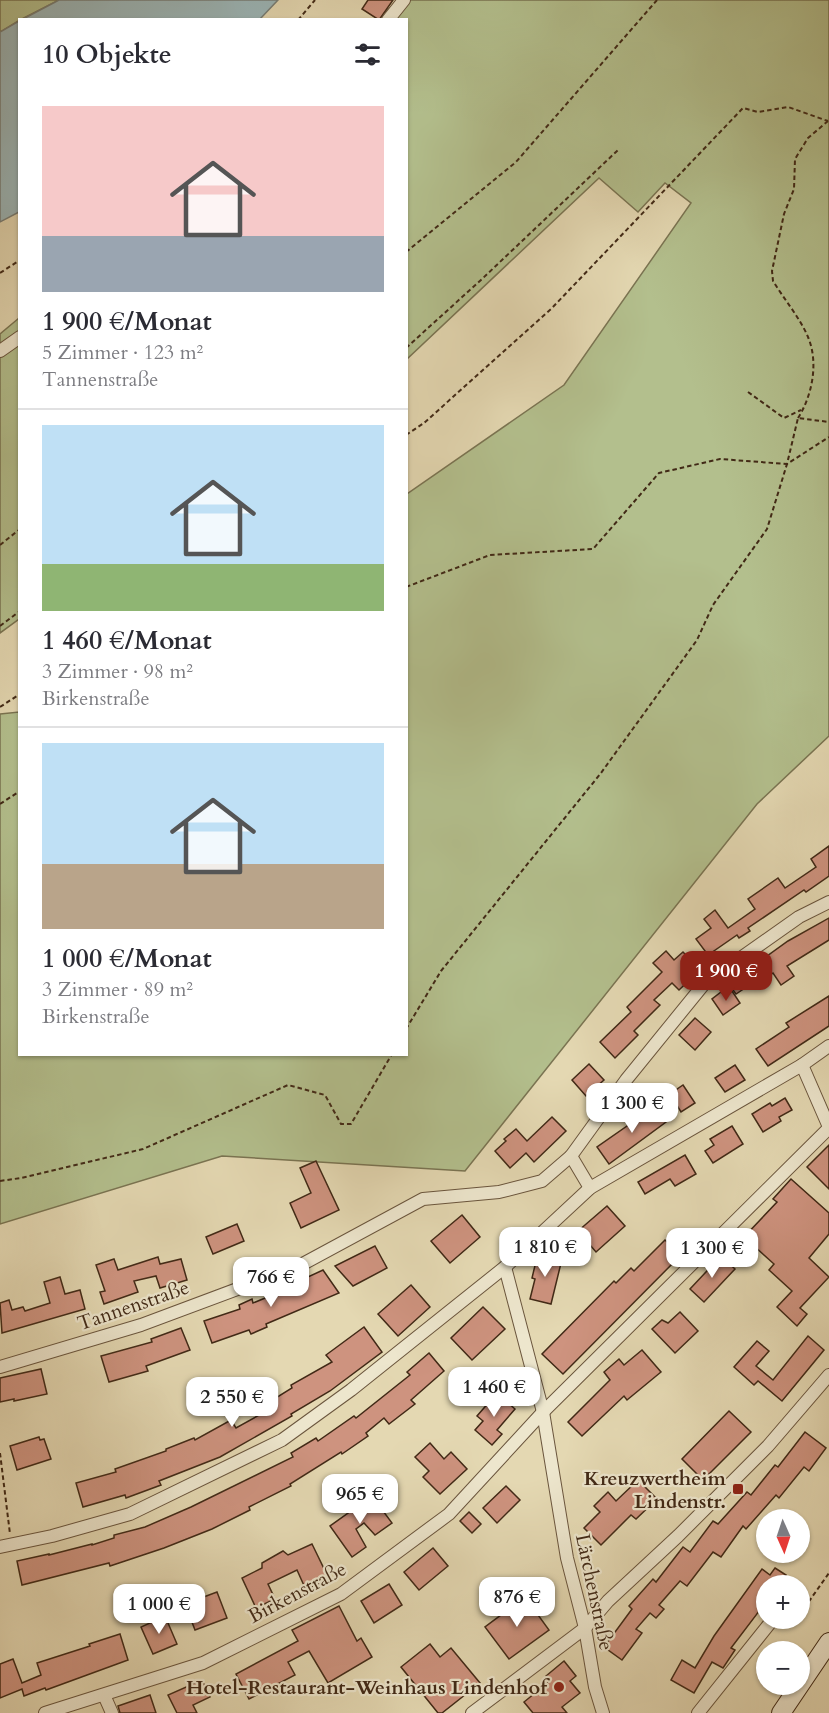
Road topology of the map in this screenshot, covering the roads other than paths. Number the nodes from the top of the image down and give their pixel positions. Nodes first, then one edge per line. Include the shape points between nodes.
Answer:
1 (404, 0) edge
2 (390, 18) edge
3 (18, 338) edge
4 (0, 351) edge
5 (829, 902) edge
6 (829, 1046) edge
7 (802, 1065) junction
8 (829, 1127) edge
9 (572, 1156) junction
10 (590, 1188) junction
11 (505, 1267) junction
12 (0, 1367) edge
13 (829, 1375) edge
14 (543, 1412) junction
15 (6, 1546) edge
16 (585, 1628) junction
17 (765, 1629) edge
18 (829, 1642) edge
19 (104, 1695) junction
20 (45, 1713) edge
21 (112, 1713) edge
22 (472, 1713) edge
23 (603, 1713) edge
24 (698, 1713) edge
25 (781, 1713) edge

1 - 2 street
3 - 4 street
5 - 9 street, Tannenstraße via 799,917 704,984 626,1080
6 - 7 street
7 - 8 street
7 - 10 street
8 - 14 street, Birkenstraße
9 - 10 street
9 - 12 street, Tannenstraße via 542,1181 499,1191 423,1199 299,1266 141,1325
10 - 11 street
11 - 14 street, Lärchenstraße
11 - 15 street via 282,1440 130,1514
13 - 16 street via 768,1446
14 - 16 street, Lärchenstraße via 567,1558
14 - 19 street, Birkenstraße via 449,1514 341,1594 203,1663
16 - 22 street
16 - 23 street, Lärchenstraße
17 - 24 street
18 - 25 main road
19 - 20 street, Birkenstraße
19 - 21 street

